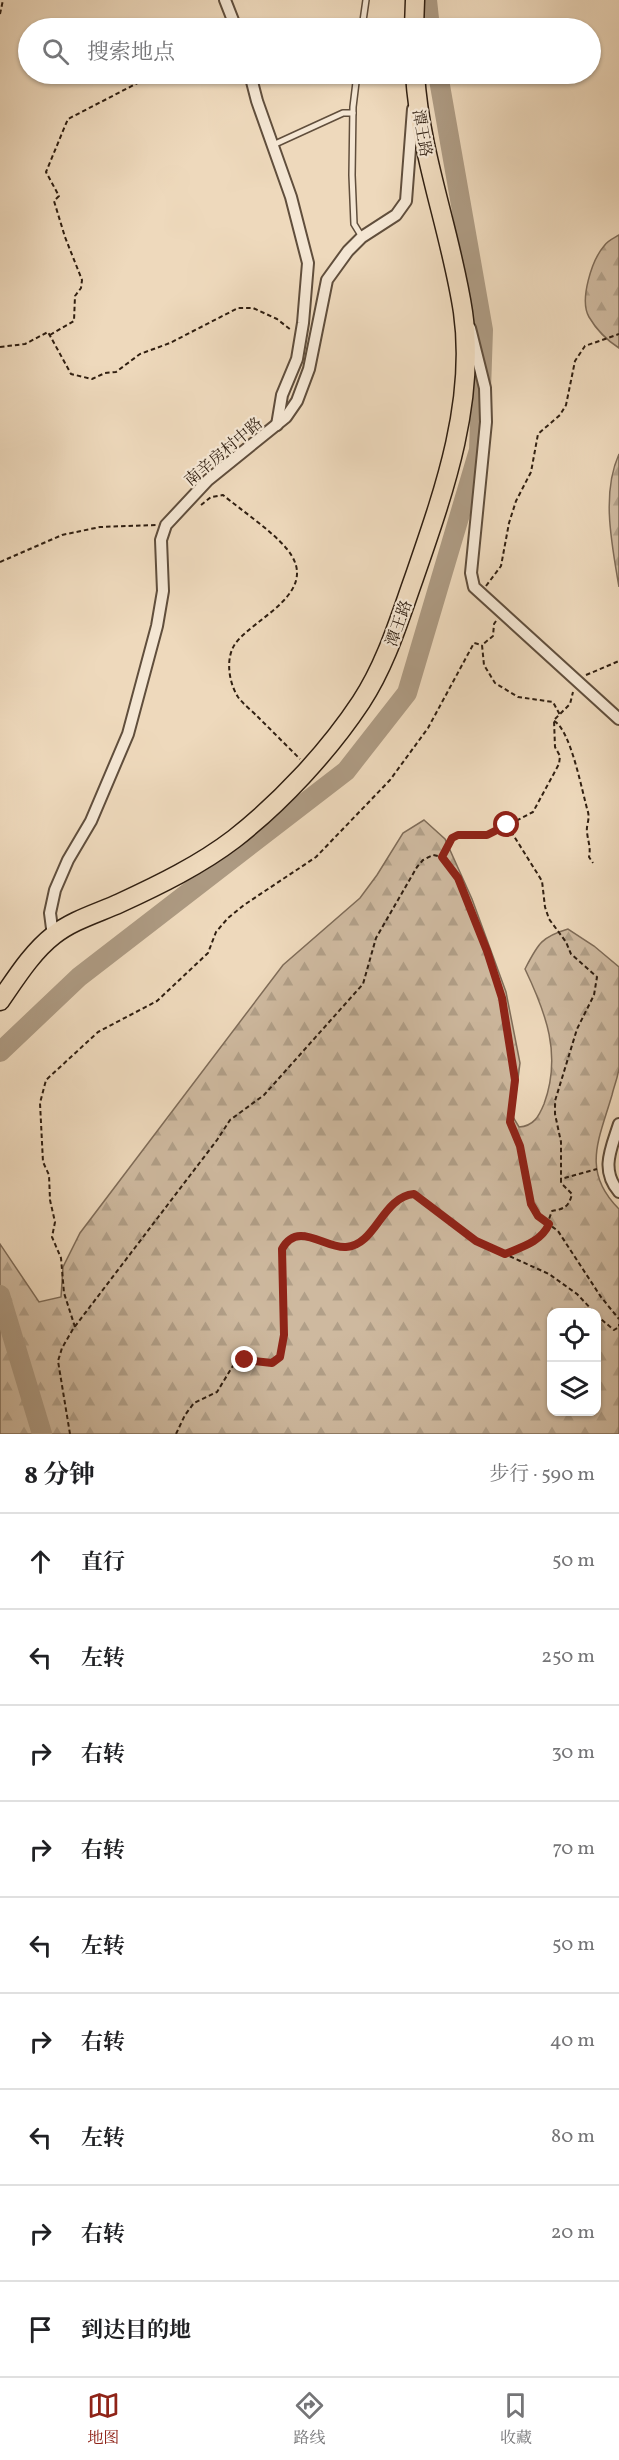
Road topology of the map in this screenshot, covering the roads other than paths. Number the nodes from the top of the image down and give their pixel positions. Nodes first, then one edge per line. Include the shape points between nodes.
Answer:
1 (366, 0) edge
2 (415, 0) edge
3 (227, 1) edge
4 (233, 18) edge
5 (363, 18) edge
6 (414, 18) edge
7 (253, 84) edge
8 (356, 84) edge
9 (414, 84) edge
10 (416, 84) edge
11 (353, 113) junction
12 (273, 145) junction
13 (362, 237) junction
14 (456, 280) junction
15 (277, 425) junction
16 (619, 719) edge
17 (53, 936) junction
18 (0, 1000) edge
19 (619, 1124) edge
20 (619, 1192) edge

1 - 5 lane
2 - 6 highway
3 - 4 street
7 - 12 street
8 - 11 lane
9 - 13 street, 南辛房村中路 via 406,201 396,215
10 - 14 highway, 潭王路 via 425,148
11 - 12 lane via 343,113
11 - 13 lane via 354,224
12 - 15 street via 308,263 297,359 282,395
13 - 15 street, 南辛房村中路 via 327,280 309,369 297,401
14 - 16 street via 485,388 482,483 471,573 474,587
14 - 17 highway, 潭王路 via 463,314 463,405 438,510 389,648 361,702 309,767 232,841 197,864
15 - 17 street, 南辛房村中路 via 208,480 165,525 161,540 163,591 157,626 128,734 91,821 55,890 50,913
17 - 18 highway, 潭王路
19 - 20 street via 609,1158 609,1178

